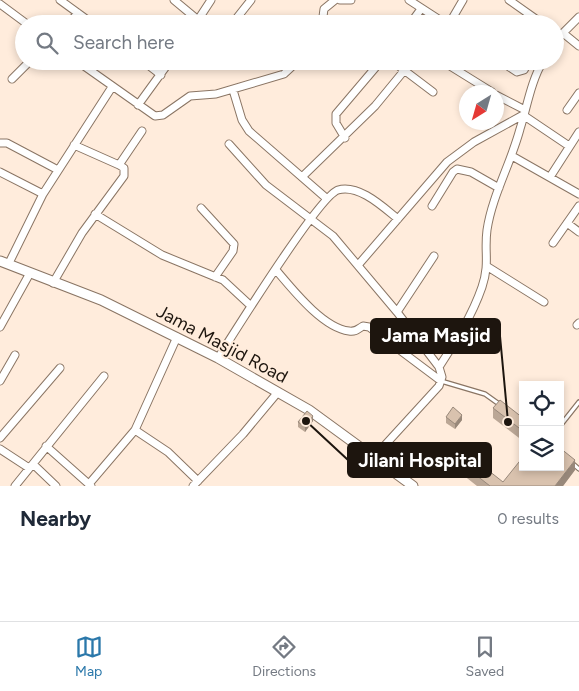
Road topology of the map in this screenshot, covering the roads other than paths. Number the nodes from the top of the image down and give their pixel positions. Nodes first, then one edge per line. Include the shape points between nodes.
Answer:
1 (60, 0) edge
2 (174, 0) edge
3 (211, 0) edge
4 (251, 0) edge
5 (335, 0) edge
6 (340, 0) edge
7 (351, 0) edge
8 (409, 0) edge
9 (463, 0) edge
10 (509, 0) edge
11 (0, 4) edge
12 (421, 9) junction
13 (78, 13) joint
14 (15, 15) edge
15 (81, 15) edge
16 (190, 15) edge
17 (201, 15) edge
18 (239, 15) edge
19 (323, 15) edge
20 (417, 15) edge
21 (430, 15) edge
22 (450, 15) edge
23 (530, 15) edge
24 (579, 17) edge
25 (564, 31) edge
26 (564, 39) edge
27 (579, 46) edge
28 (21, 70) edge
29 (89, 70) edge
30 (155, 70) edge
31 (164, 70) edge
32 (288, 70) edge
33 (373, 70) edge
34 (404, 70) joint
35 (457, 70) edge
36 (513, 70) edge
37 (539, 70) edge
38 (520, 72) joint
39 (161, 75) junction
40 (12, 79) dead end
41 (534, 82) junction
42 (481, 85) edge
43 (112, 87) junction
44 (233, 90) junction
45 (433, 92) dead end
46 (579, 93) edge
47 (504, 100) edge
48 (138, 105) junction
49 (567, 110) dead end
50 (524, 112) junction
51 (142, 131) dead end
52 (579, 132) edge
53 (344, 138) junction
54 (0, 143) edge
55 (228, 144) dead end
56 (74, 145) junction
57 (569, 146) junction
58 (512, 156) junction
59 (120, 165) junction
60 (58, 170) junction
61 (0, 172) edge
62 (302, 177) junction
63 (550, 177) junction
64 (499, 188) junction
65 (43, 194) junction
66 (579, 194) edge
67 (326, 198) junction
68 (432, 206) dead end
69 (579, 206) edge
70 (202, 208) dead end
71 (95, 214) junction
72 (311, 217) junction
73 (398, 219) junction
74 (567, 223) junction
75 (579, 232) edge
76 (553, 243) dead end
77 (434, 256) dead end
78 (4, 262) edge
79 (359, 264) junction
80 (488, 267) junction
81 (276, 270) junction
82 (30, 273) junction
83 (215, 277) junction
84 (54, 283) junction
85 (544, 302) dead end
86 (251, 306) junction
87 (397, 312) junction
88 (0, 326) edge
89 (177, 337) junction
90 (15, 355) dead end
91 (218, 358) junction
92 (439, 367) junction
93 (60, 368) dead end
94 (104, 376) dead end
95 (0, 381) edge
96 (441, 381) junction
97 (278, 392) junction
98 (579, 402) edge
99 (503, 407) edge
100 (564, 421) edge
101 (135, 430) junction
102 (0, 438) edge
103 (46, 446) junction
104 (0, 448) edge
105 (374, 457) junction
106 (566, 458) edge
107 (31, 466) junction
108 (579, 469) edge
109 (196, 483) edge
110 (90, 485) edge
111 (15, 486) edge
112 (56, 486) edge
113 (413, 486) edge

1 - 13 street
2 - 16 street
3 - 17 street
4 - 18 street
5 - 19 street via 324,9
6 - 7 street
8 - 12 street
9 - 22 street
10 - 23 street
11 - 14 street
12 - 20 street
12 - 21 street
13 - 15 street
24 - 25 street
26 - 27 street
28 - 40 street
29 - 43 street
30 - 39 street
31 - 39 street
32 - 44 street
33 - 53 street via 336,114 336,123
34 - 45 street
34 - 53 street
35 - 42 street
36 - 38 street
37 - 41 street
38 - 41 street
39 - 48 street
41 - 50 street
43 - 48 street
43 - 56 street
44 - 48 street via 190,96 170,111 155,116
44 - 62 street via 242,120 249,131
46 - 49 street
47 - 50 street
50 - 57 street
50 - 58 street
50 - 73 street via 447,162
51 - 59 street
52 - 57 street
53 - 62 street
54 - 60 street via 7,143
55 - 72 street via 266,185
56 - 59 street
56 - 60 street
57 - 63 street
58 - 63 street
58 - 64 street
59 - 71 street via 124,168 124,176
60 - 65 street
61 - 65 street
62 - 67 street
63 - 66 street
64 - 68 street via 471,172 457,169
64 - 80 street via 487,231
65 - 78 street
67 - 72 street
67 - 73 street via 337,190 348,190 377,202
69 - 74 street
70 - 83 street via 234,244
71 - 83 street via 162,255
71 - 84 street
72 - 79 street
72 - 81 street
73 - 79 street
74 - 75 street
74 - 76 street
77 - 87 street
78 - 82 street, Jama Masjid Road
79 - 87 street
80 - 85 street
80 - 92 street via 464,329
81 - 86 street
81 - 96 street via 325,322 349,331 369,327
82 - 84 street, Jama Masjid Road
82 - 88 street
83 - 86 street via 233,287
84 - 89 street, Jama Masjid Road via 101,300
86 - 91 street
87 - 92 street
89 - 91 street, Jama Masjid Road
89 - 101 street
90 - 95 street
91 - 97 street, Jama Masjid Road
92 - 96 street
93 - 102 street
94 - 103 street
96 - 99 lane via 485,394
96 - 105 street
97 - 105 street, Jama Masjid Road
97 - 109 street
98 - 100 lane
101 - 109 street via 168,452
101 - 110 street
103 - 107 street
103 - 110 street
104 - 107 street
105 - 113 street, Jama Masjid Road
106 - 108 lane
107 - 111 street
107 - 112 street

